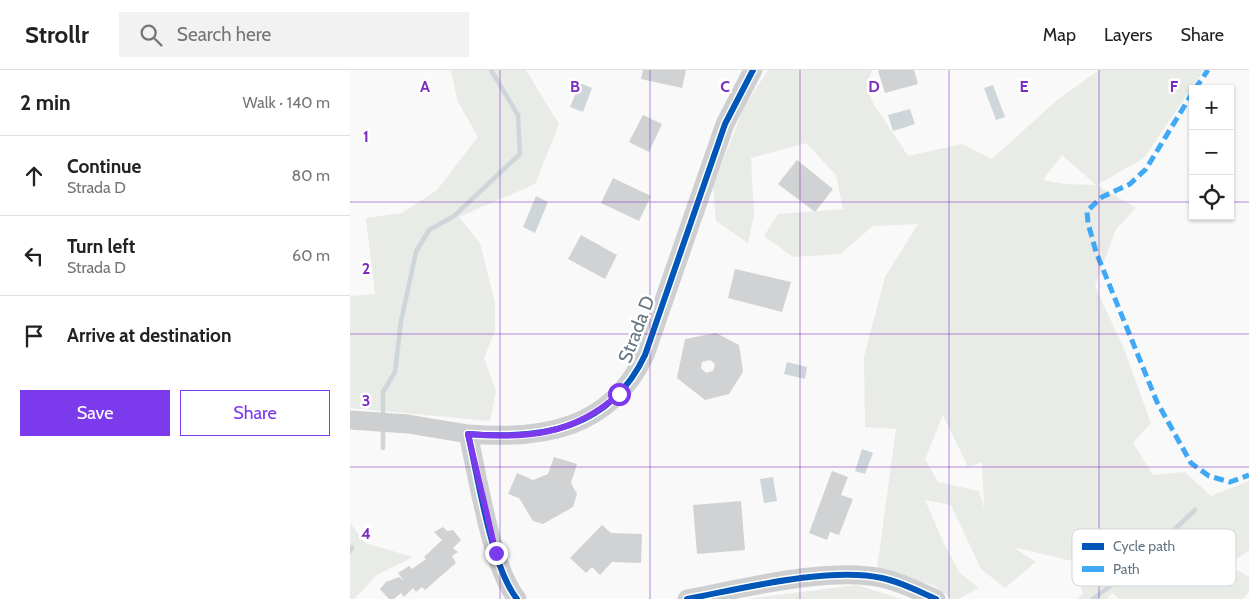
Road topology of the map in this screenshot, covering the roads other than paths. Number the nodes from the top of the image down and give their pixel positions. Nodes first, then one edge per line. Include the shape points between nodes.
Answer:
1 (753, 70) edge
2 (350, 420) edge
3 (468, 434) junction
4 (517, 599) edge
5 (687, 599) edge
6 (936, 599) edge

1 - 3 street, Strada D via 725,124 645,355 627,386 598,412 564,428 521,436
2 - 3 street, Strada D via 408,424
3 - 4 street via 496,553 506,581
5 - 6 street via 787,581 858,576 881,578

